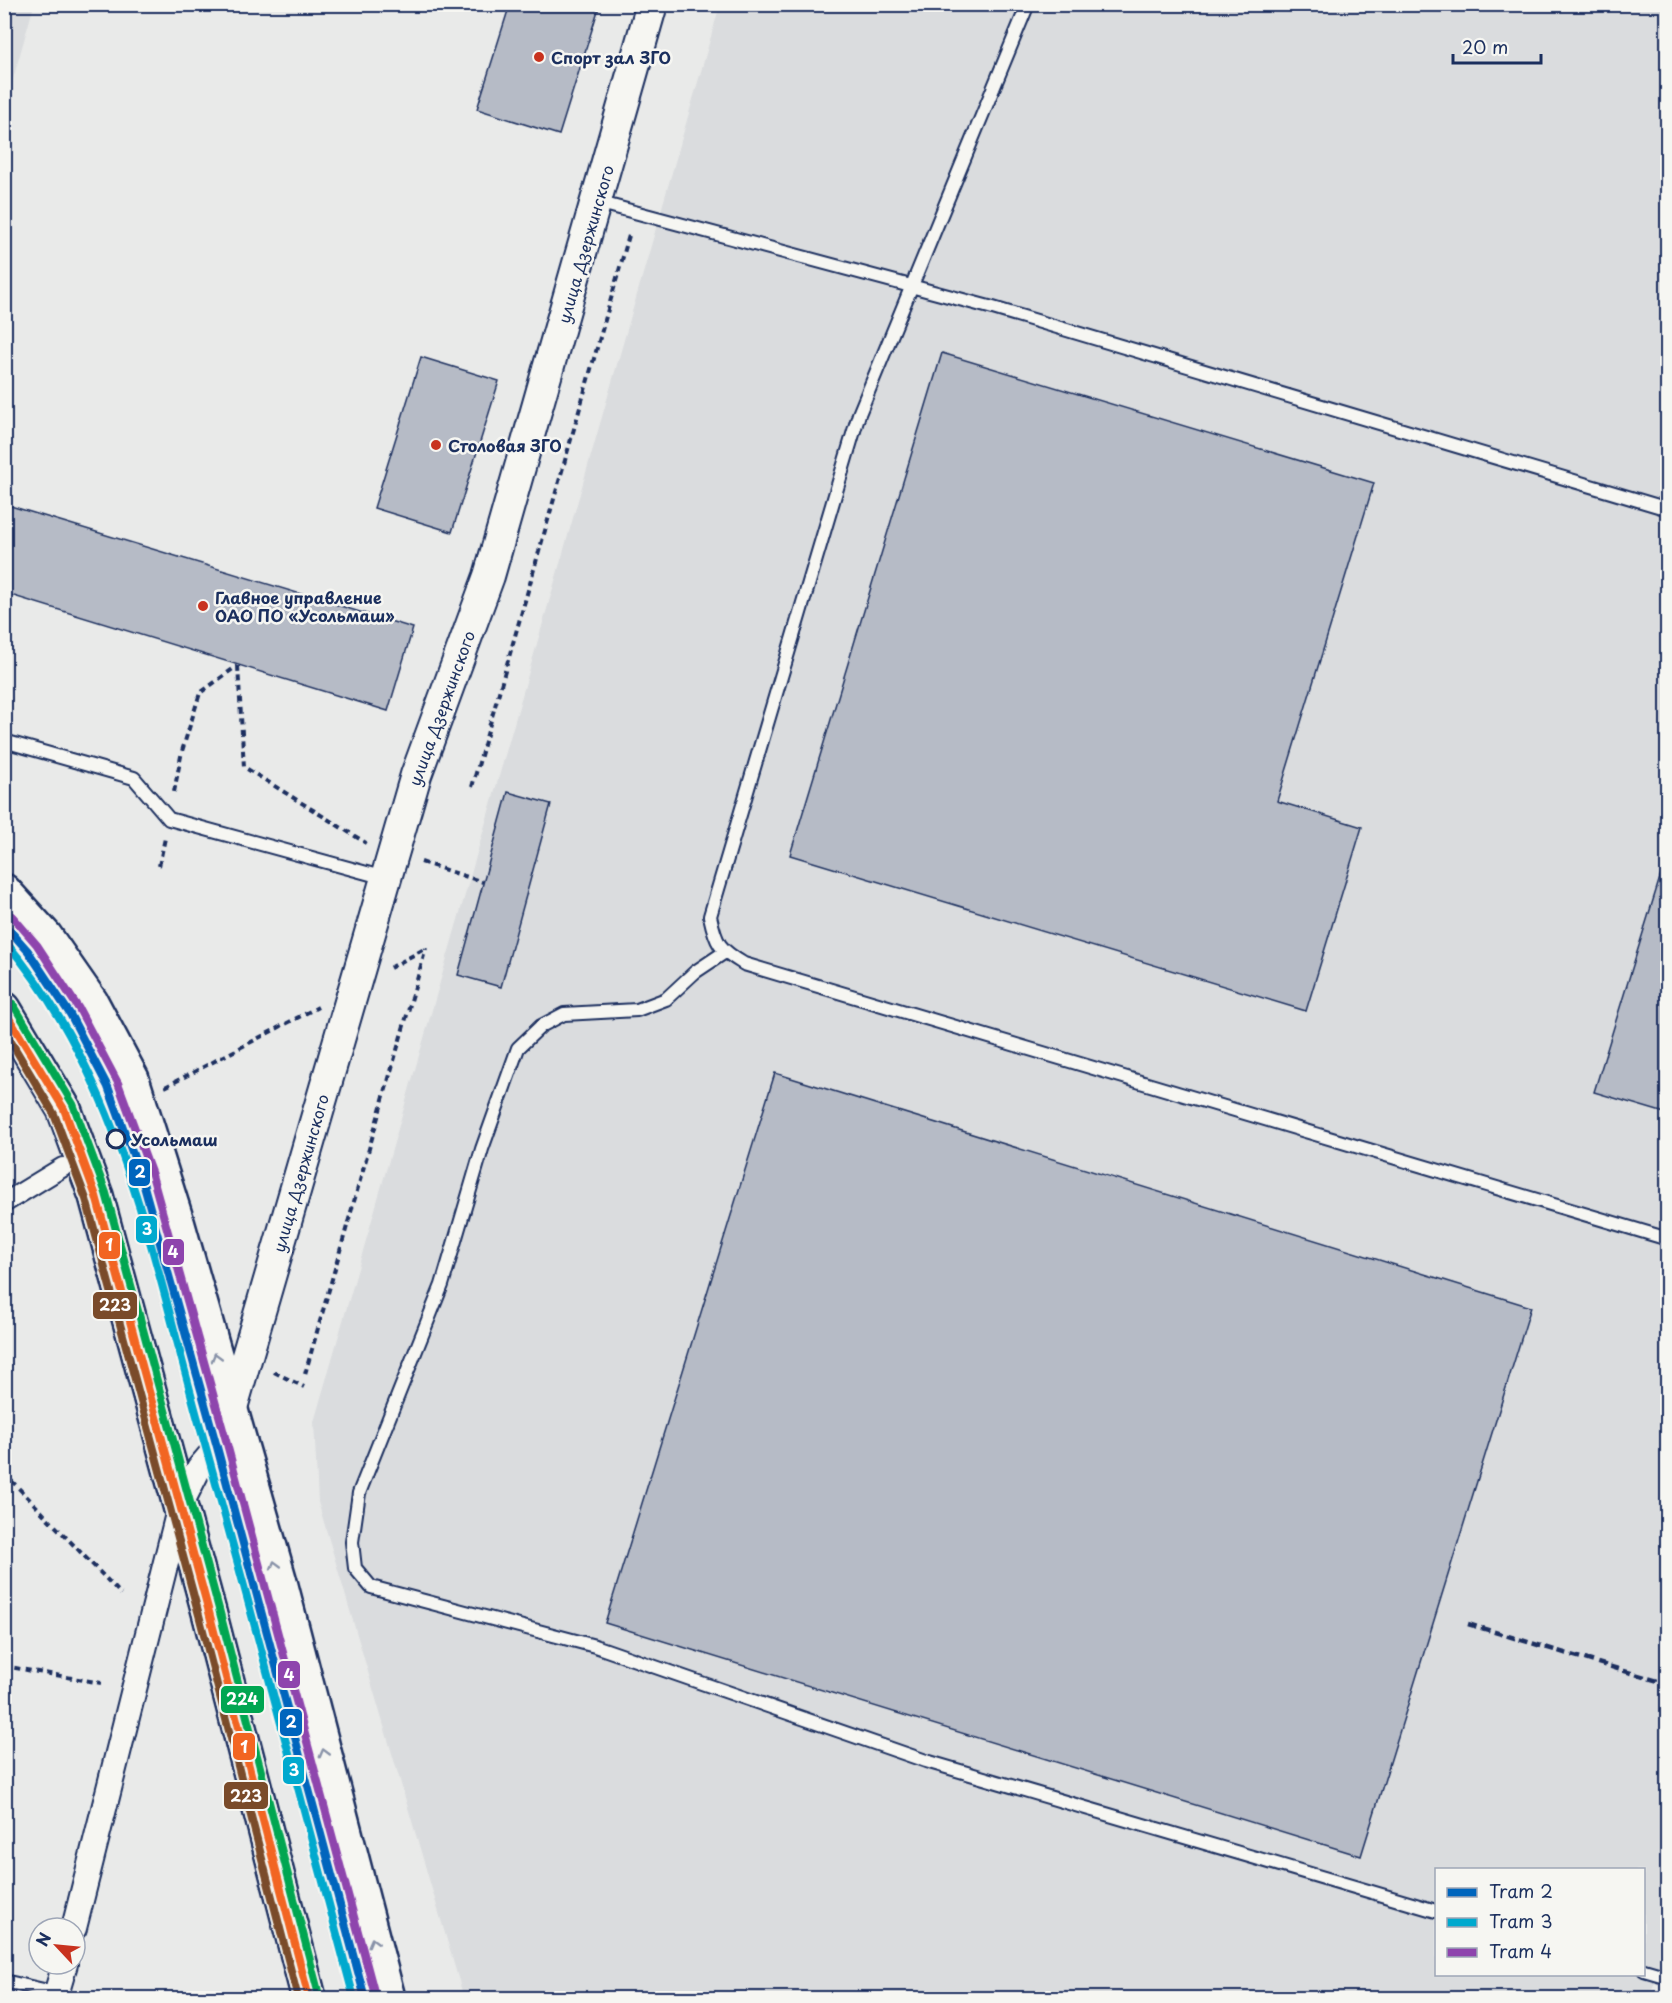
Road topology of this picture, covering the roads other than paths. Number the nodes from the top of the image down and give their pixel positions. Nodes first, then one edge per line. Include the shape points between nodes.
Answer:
1 (652, 4) edge
2 (1028, 4) edge
3 (597, 202) junction
4 (912, 286) junction
5 (1668, 509) edge
6 (4, 741) edge
7 (386, 878) junction
8 (4, 891) edge
9 (725, 952) junction
10 (4, 1009) edge
11 (63, 1167) dead end
12 (4, 1203) edge
13 (1668, 1239) edge
14 (231, 1411) junction
15 (180, 1506) junction
16 (1435, 1910) edge
17 (77, 1916) edge
18 (1645, 1970) edge
19 (61, 1976) edge
20 (1668, 1977) edge
21 (4, 1981) edge
22 (56, 1996) edge
23 (309, 1998) edge
24 (388, 1998) edge

1 - 3 street, улица Дзержинского
2 - 4 lane
3 - 4 lane
3 - 7 street, улица Дзержинского via 489,576 416,775
4 - 5 lane
4 - 9 lane via 859,414 710,916 715,936
6 - 7 lane via 134,778 169,819
7 - 14 street, улица Дзержинского
14 -> 8 main road via 132,1079 91,1002 45,936
9 - 13 lane via 744,964
9 - 16 lane via 695,972 666,999 637,1010 564,1014 541,1026 518,1048 482,1149 442,1285 359,1493 352,1542 355,1568 371,1587 595,1646 927,1761
10 - 15 main road via 64,1109 96,1196
11 - 12 street
14 - 15 street via 217,1447 199,1468
24 -> 14 main road via 280,1582
15 - 17 street
15 - 23 main road
18 - 20 lane
19 - 22 street
21 - 22 lane

